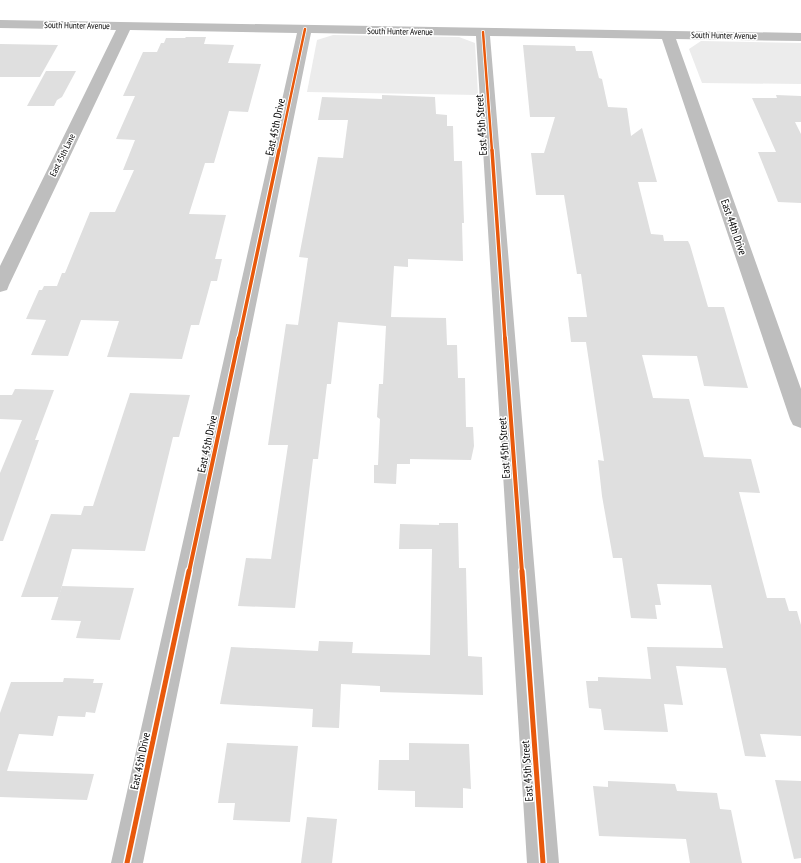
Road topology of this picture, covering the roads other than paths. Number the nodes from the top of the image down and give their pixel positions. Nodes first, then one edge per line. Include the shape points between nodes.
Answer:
1 (0, 24) edge
2 (125, 26) junction
3 (305, 29) junction
4 (483, 32) junction
5 (667, 34) junction
6 (801, 37) edge
7 (0, 284) edge
8 (801, 419) edge
9 (127, 863) edge
10 (543, 863) edge

1 - 2 street, South Hunter Avenue
2 - 3 street, South Hunter Avenue
2 - 7 street, East 45th Lane
3 - 4 street, South Hunter Avenue
3 - 9 street, East 45th Drive
4 - 5 street, South Hunter Avenue
4 - 10 street, East 45th Street
5 - 6 street, South Hunter Avenue
5 - 8 street, East 44th Drive

